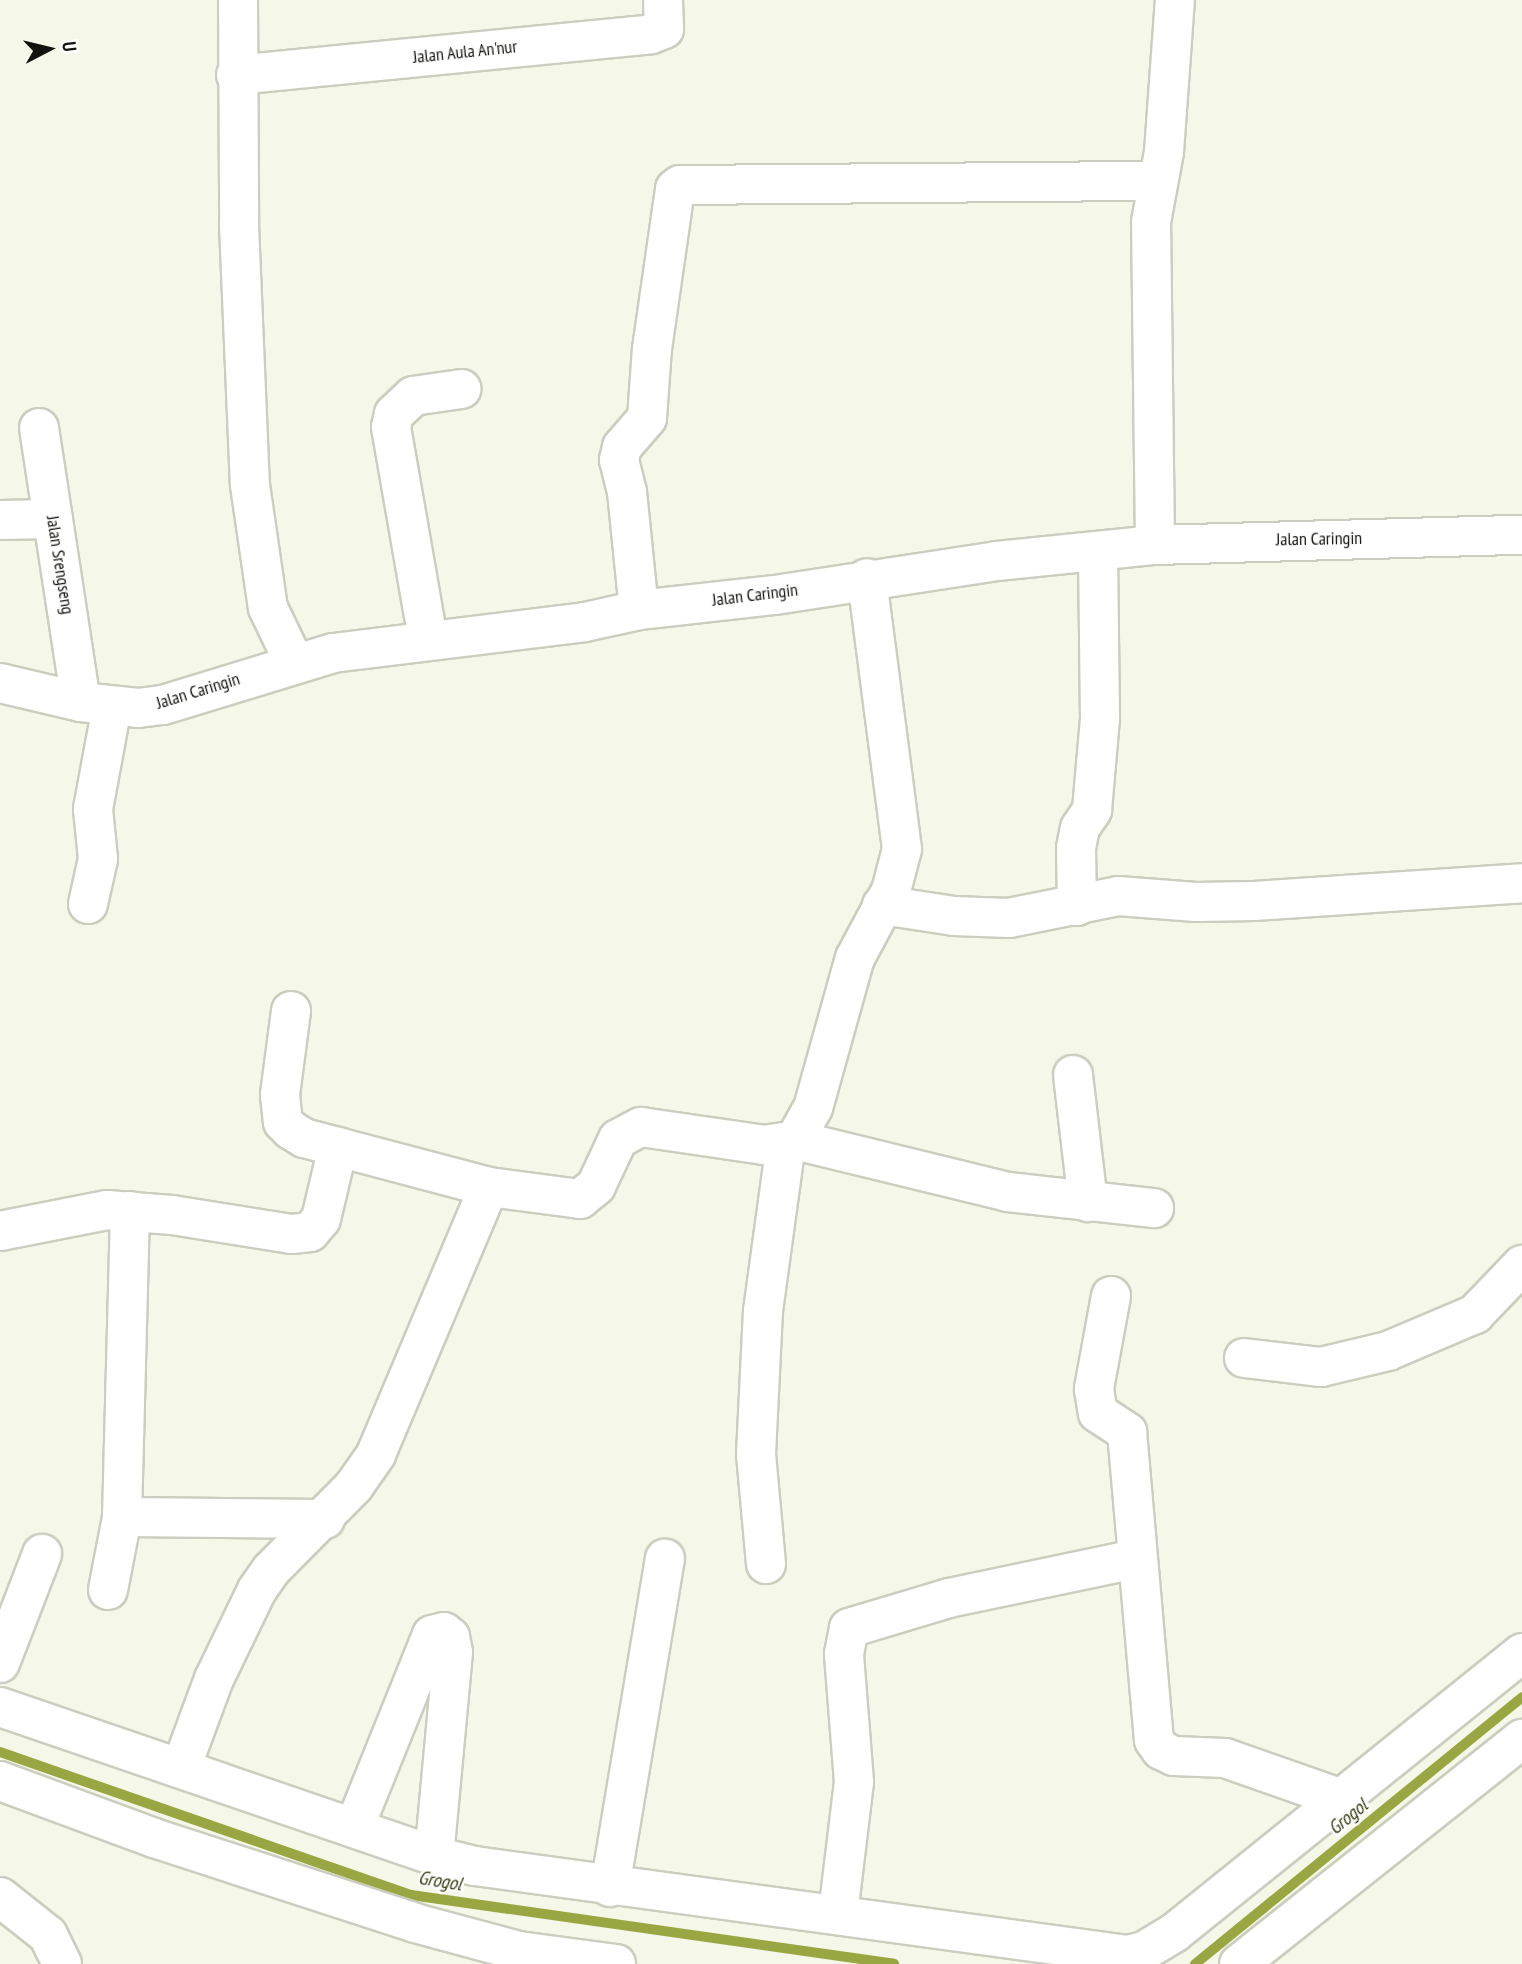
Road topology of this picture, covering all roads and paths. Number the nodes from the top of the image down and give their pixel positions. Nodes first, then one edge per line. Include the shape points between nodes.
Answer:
1 (238, 0) edge
2 (663, 0) edge
3 (1175, 0) edge
4 (236, 75) junction
5 (1158, 181) junction
6 (461, 389) dead end
7 (39, 428) dead end
8 (53, 519) junction
9 (0, 520) edge
10 (1522, 535) edge
11 (1155, 545) junction
12 (1098, 551) junction
13 (867, 578) junction
14 (639, 610) junction
15 (428, 639) junction
16 (294, 662) junction
17 (0, 683) edge
18 (97, 704) junction
19 (1522, 883) edge
20 (88, 904) dead end
21 (882, 905) junction
22 (1077, 906) junction
23 (291, 1011) dead end
24 (1073, 1075) dead end
25 (790, 1142) junction
26 (338, 1147) junction
27 (489, 1187) junction
28 (1088, 1202) junction
29 (1154, 1208) dead end
30 (130, 1211) junction
31 (0, 1231) edge
32 (1522, 1265) edge
33 (1111, 1296) dead end
34 (1244, 1358) dead end
35 (122, 1517) junction
36 (324, 1519) junction
37 (42, 1554) dead end
38 (666, 1559) dead end
39 (1136, 1559) junction
40 (765, 1564) dead end
41 (108, 1590) dead end
42 (1522, 1653) edge
43 (0, 1663) edge
44 (0, 1707) edge
45 (1522, 1739) edge
46 (181, 1768) junction
47 (0, 1781) edge
48 (1345, 1800) junction
49 (354, 1828) junction
50 (434, 1856) junction
51 (610, 1887) junction
52 (0, 1897) edge
53 (838, 1914) junction
54 (512, 1958) edge
55 (1256, 1959) edge
56 (62, 1964) edge
57 (616, 1964) edge

1 - 4 street
2 - 4 street, Jalan Aula An'nur via 664,29 651,34
3 - 5 street
4 - 16 street via 250,485 268,608
5 - 11 street via 1150,237
5 - 14 street via 680,185 675,189 647,418 622,447 619,460 627,492
6 - 15 street via 413,396 394,414 390,427
7 - 8 street, Jalan Srengseng
8 - 9 street
8 - 18 street, Jalan Srengseng
10 - 11 street, Jalan Caringin
11 - 12 street, Jalan Caringin
12 - 13 street, Jalan Caringin
12 - 22 street via 1100,718 1093,810 1080,828 1076,848
13 - 14 street, Jalan Caringin via 775,595
13 - 21 street via 902,849 896,880
14 - 15 street, Jalan Caringin via 585,622
15 - 16 street, Jalan Caringin
16 - 18 street, Jalan Caringin via 163,705
17 - 18 street, Jalan Caringin
18 - 20 street, Jalan Srengseng via 93,809 97,859
19 - 22 street via 1254,901 1196,902 1118,895
21 - 22 street via 979,919
21 - 25 street via 847,978 813,1108
23 - 26 street via 280,1095 283,1122 304,1139
24 - 28 street
25 - 27 street via 764,1145 641,1127 618,1139 596,1186 580,1199
25 - 28 street via 1008,1192
25 - 40 street via 763,1311 755,1454
26 - 27 street
26 - 30 street via 321,1219 310,1232 292,1234
27 - 36 street via 376,1454
28 - 29 street
30 - 31 street via 70,1215
30 - 35 street
32 - 34 street via 1475,1314 1388,1351 1321,1367
33 - 39 street via 1094,1390 1098,1413 1127,1432
35 - 36 street
35 - 41 street
36 - 46 street via 271,1570 239,1621
37 - 43 street
38 - 51 street
39 - 48 street via 1152,1730 1161,1750 1174,1756 1225,1758
39 - 53 street via 949,1598 849,1628 844,1654 853,1782
42 - 48 street
44 - 46 street
45 - 55 street
46 - 49 street
47 - 54 street via 154,1838
48 - 53 street via 1174,1933 1144,1951 1106,1953
49 - 50 street
49 - 50 street via 432,1636 444,1632 453,1652
50 - 51 street via 511,1874
51 - 53 street
52 - 56 street via 48,1935
54 - 57 street

